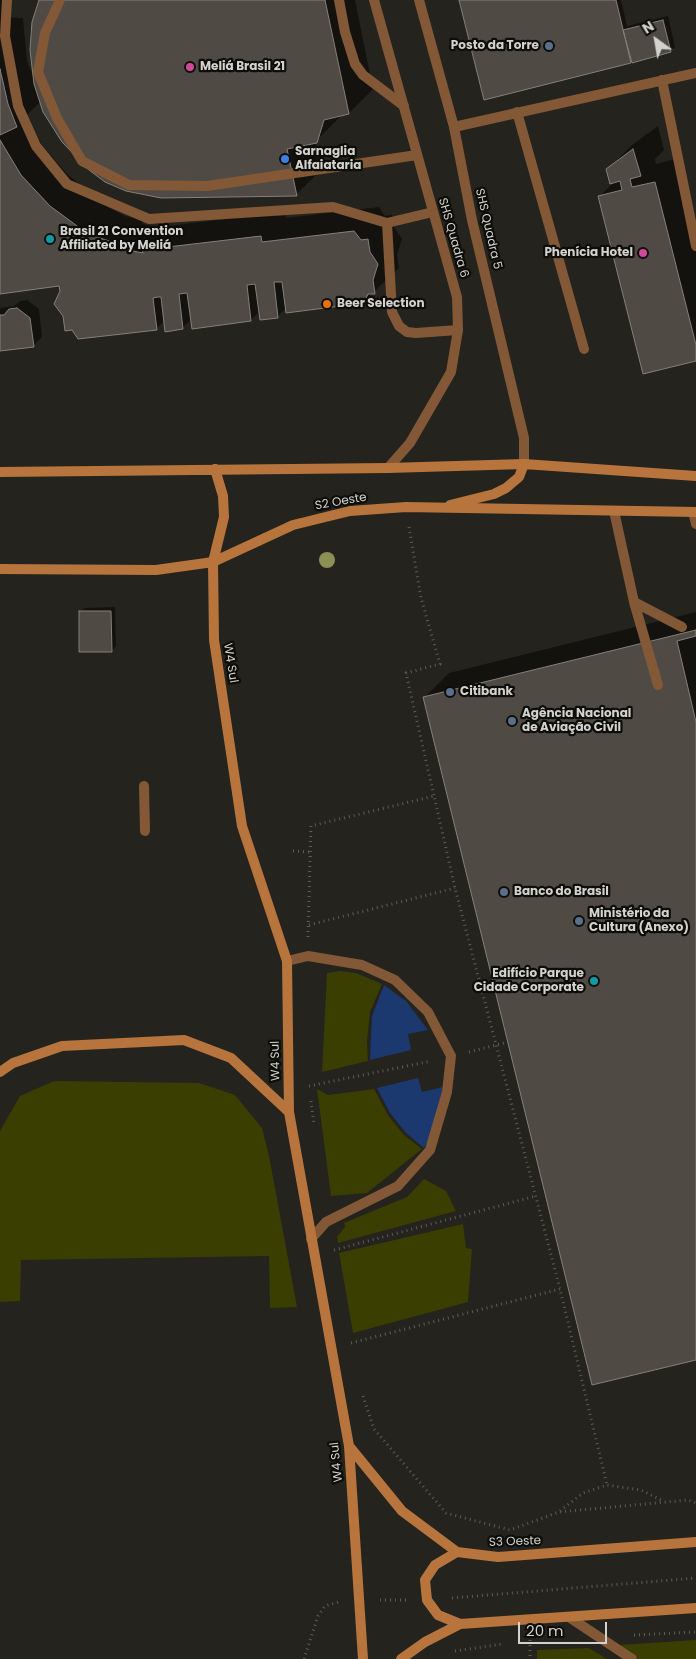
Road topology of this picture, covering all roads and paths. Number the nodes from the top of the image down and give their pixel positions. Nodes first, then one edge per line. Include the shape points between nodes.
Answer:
1 (7, 0) edge
2 (60, 0) edge
3 (339, 0) edge
4 (374, 0) edge
5 (419, 0) edge
6 (696, 73) edge
7 (662, 80) junction
8 (404, 106) junction
9 (518, 112) junction
10 (454, 127) junction
11 (417, 154) junction
12 (433, 212) junction
13 (387, 223) junction
14 (696, 246) edge
15 (458, 330) junction
16 (584, 349) dead end
17 (524, 464) junction
18 (388, 468) junction
19 (215, 469) junction
20 (0, 472) edge
21 (696, 476) edge
22 (406, 506) junction
23 (439, 508) junction
24 (614, 511) junction
25 (694, 512) edge
26 (696, 524) edge
27 (213, 562) junction
28 (0, 569) edge
29 (634, 602) junction
30 (682, 627) dead end
31 (658, 685) dead end
32 (144, 786) dead end
33 (434, 796) dead end
34 (145, 831) dead end
35 (293, 851) dead end
36 (310, 852) dead end
37 (455, 888) dead end
38 (309, 925) dead end
39 (287, 961) junction
40 (504, 1043) dead end
41 (451, 1056) junction
42 (0, 1072) edge
43 (309, 1086) dead end
44 (289, 1112) junction
45 (536, 1196) dead end
46 (312, 1240) junction
47 (331, 1250) dead end
48 (560, 1289) dead end
49 (346, 1344) dead end
50 (349, 1446) junction
51 (664, 1502) junction
52 (696, 1502) edge
53 (696, 1542) edge
54 (457, 1552) junction
55 (696, 1578) edge
56 (361, 1600) junction
57 (427, 1600) junction
58 (696, 1608) edge
59 (569, 1617) junction
60 (460, 1624) junction
61 (530, 1639) dead end
62 (304, 1659) edge
63 (363, 1659) edge
64 (401, 1659) edge
65 (530, 1659) edge
66 (632, 1659) edge

1 - 13 street via 5,36 18,106 36,146 67,184 149,219 333,207
2 - 11 street via 45,33 38,72 57,118 82,162 129,185 207,186
3 - 8 street via 355,64 363,75
4 - 8 street, SHS Quadra 6
5 - 10 street, SHS Quadra 5
6 - 7 street
7 - 9 street
7 - 14 street
8 - 11 street, SHS Quadra 6
9 - 10 street
9 - 16 street
10 - 17 street, SHS Quadra 5 via 472,220 524,438
11 - 12 street, SHS Quadra 6
12 - 13 street
12 - 15 street, SHS Quadra 6 via 456,298
13 - 15 street via 392,312 399,326 407,332 416,333
15 - 18 street, SHS Quadra 6 via 451,372 410,443
17 - 18 main road
17 - 21 main road
17 - 23 main road via 519,477 506,488
18 - 19 main road
19 - 20 main road
19 - 27 main road, W4 Sul via 223,496 224,517
22 - 23 main road, S2 Oeste
22 - 27 main road, S2 Oeste via 350,511 293,525
22 - 33 path via 421,598 440,664 406,674
23 - 24 main road, S2 Oeste
24 - 25 main road, S2 Oeste
24 - 29 street
25 - 26 street
27 - 28 main road, S2 Oeste via 156,570
27 - 39 main road, W4 Sul via 214,640 242,826
29 - 30 street
29 - 31 street
32 - 34 street
35 - 36 path
37 - 38 path
39 - 41 street via 308,956 362,965 394,980 428,1012
39 - 44 main road, W4 Sul
40 - 41 path
41 - 43 path
41 - 46 street via 447,1092 430,1150 398,1186 326,1222
42 - 44 main road via 13,1063 62,1046 184,1040 231,1058
44 - 46 main road, W4 Sul
45 - 47 path
46 - 50 main road, W4 Sul
48 - 49 path
50 - 54 main road, S3 Oeste via 402,1511
50 - 56 main road, W4 Sul
51 - 51 path via 636,1505 559,1512 583,1493 607,1485 641,1490
51 - 52 path
53 - 54 main road, S3 Oeste via 498,1557
54 - 57 main road via 429,1572 425,1580
55 - 57 path
56 - 57 path
56 - 62 path via 325,1606 312,1629
56 - 63 main road, W4 Sul
57 - 60 main road via 438,1615
58 - 59 main road
59 - 60 main road
59 - 66 street
60 - 64 main road
61 - 65 path

